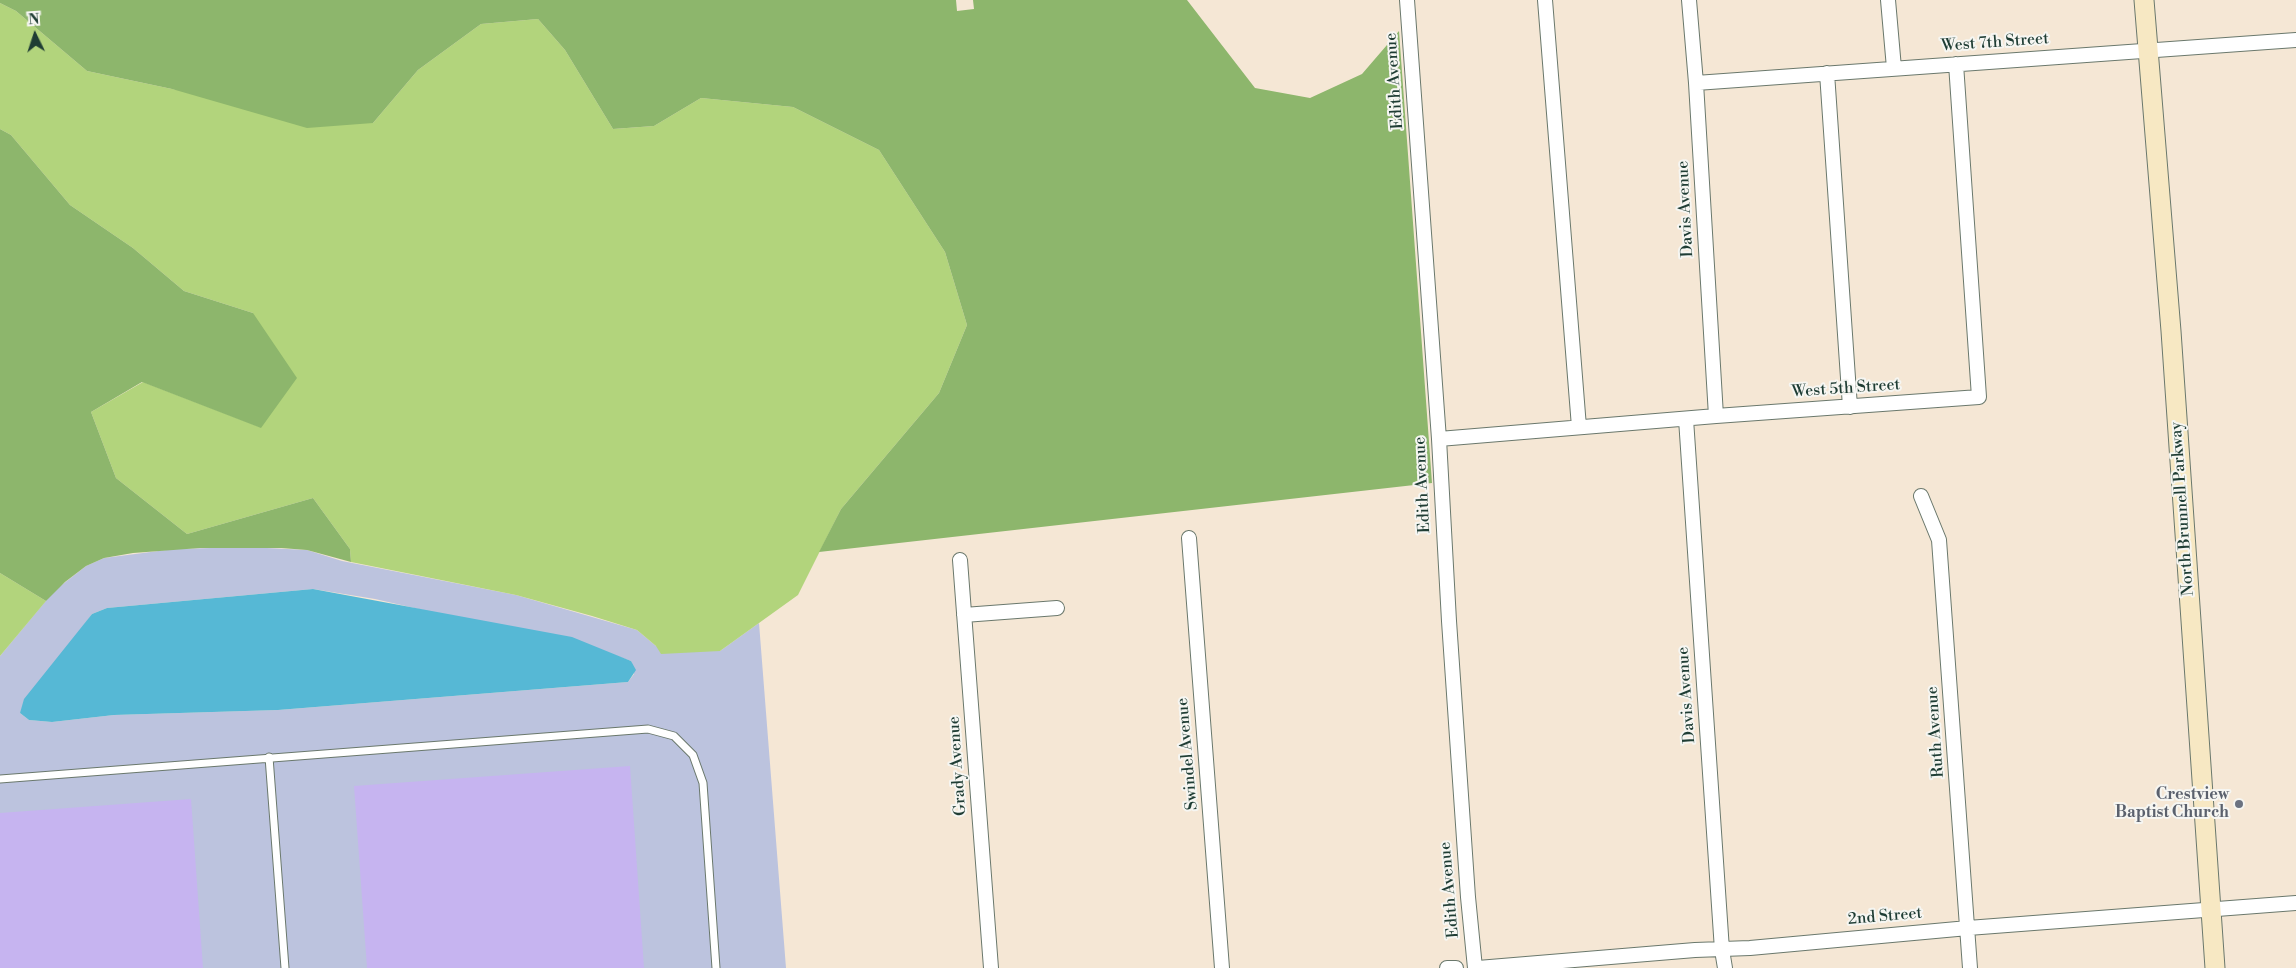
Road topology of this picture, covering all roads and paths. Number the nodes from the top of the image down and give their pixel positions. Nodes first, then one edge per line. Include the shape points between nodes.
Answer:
1 (1407, 0) edge
2 (1545, 0) edge
3 (1689, 0) edge
4 (1888, 0) edge
5 (2144, 0) edge
6 (2296, 40) edge
7 (2148, 50) junction
8 (1956, 64) junction
9 (1894, 68) junction
10 (1827, 73) junction
11 (1696, 83) junction
12 (1850, 407) junction
13 (1716, 416) junction
14 (1686, 418) junction
15 (1578, 427) junction
16 (1438, 439) junction
17 (1921, 496) dead end
18 (1189, 538) dead end
19 (960, 560) dead end
20 (1057, 608) dead end
21 (964, 614) junction
22 (269, 758) junction
23 (0, 779) edge
24 (2296, 903) edge
25 (2211, 909) junction
26 (1968, 928) junction
27 (1722, 950) junction
28 (285, 968) edge
29 (716, 968) edge
30 (992, 968) edge
31 (1222, 968) edge
32 (1447, 968) edge
33 (1456, 968) edge
34 (1476, 968) edge
35 (1725, 968) edge
36 (1970, 968) edge
37 (2215, 968) edge

1 - 16 street, Edith Avenue
2 - 15 street
3 - 11 street, Davis Avenue
4 - 9 street
5 - 7 street, North Brunnell Parkway
6 - 7 street, West 7th Street
7 - 8 street, West 7th Street
7 - 25 street, North Brunnell Parkway
8 - 9 street, West 7th Street
8 - 12 street, West 5th Street via 1979,397
9 - 10 street, West 7th Street
10 - 11 street, West 7th Street
10 - 12 street
11 - 13 street, Davis Avenue
12 - 13 street, West 5th Street
13 - 14 street, West 5th Street
14 - 15 street
14 - 27 street, Davis Avenue
15 - 16 street
16 - 34 street, Edith Avenue via 1448,621
17 - 26 street, Ruth Avenue via 1939,540
18 - 31 street, Swindel Avenue
19 - 21 street, Grady Avenue
20 - 21 street
21 - 30 street, Grady Avenue
22 - 23 lane
22 - 28 lane
22 - 29 lane via 648,729 674,736 693,755 703,783
24 - 25 street, 2nd Street
25 - 26 street, 2nd Street
25 - 37 street, North Brunnell Parkway
26 - 27 street, 2nd Street
26 - 36 street, Ruth Avenue
27 - 34 street, 2nd Street
27 - 35 street, Davis Avenue
32 - 33 street

